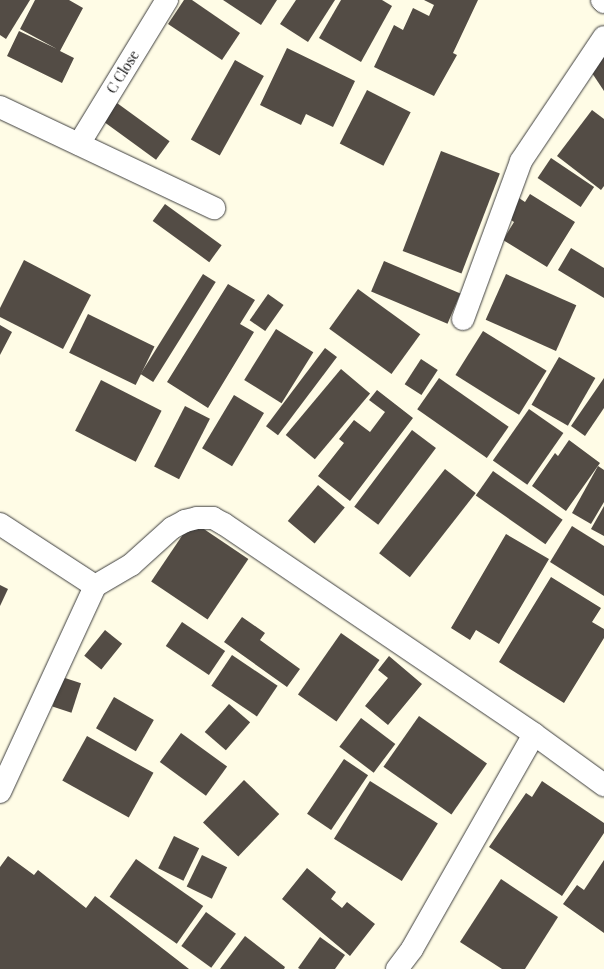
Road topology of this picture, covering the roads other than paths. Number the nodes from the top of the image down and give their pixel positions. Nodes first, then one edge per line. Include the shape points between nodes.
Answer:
1 (167, 0) edge
2 (602, 0) edge
3 (604, 2) edge
4 (604, 37) edge
5 (0, 107) edge
6 (79, 144) junction
7 (214, 208) dead end
8 (463, 319) dead end
9 (0, 524) edge
10 (95, 586) junction
11 (534, 734) junction
12 (604, 785) edge
13 (0, 792) edge
14 (397, 969) edge

1 - 6 street, C Close
2 - 3 street
4 - 8 street via 520,161
5 - 6 street
6 - 7 street
9 - 10 street
10 - 11 street via 132,565 172,528 197,518 213,518
10 - 13 street
11 - 12 street
11 - 14 street via 412,949

